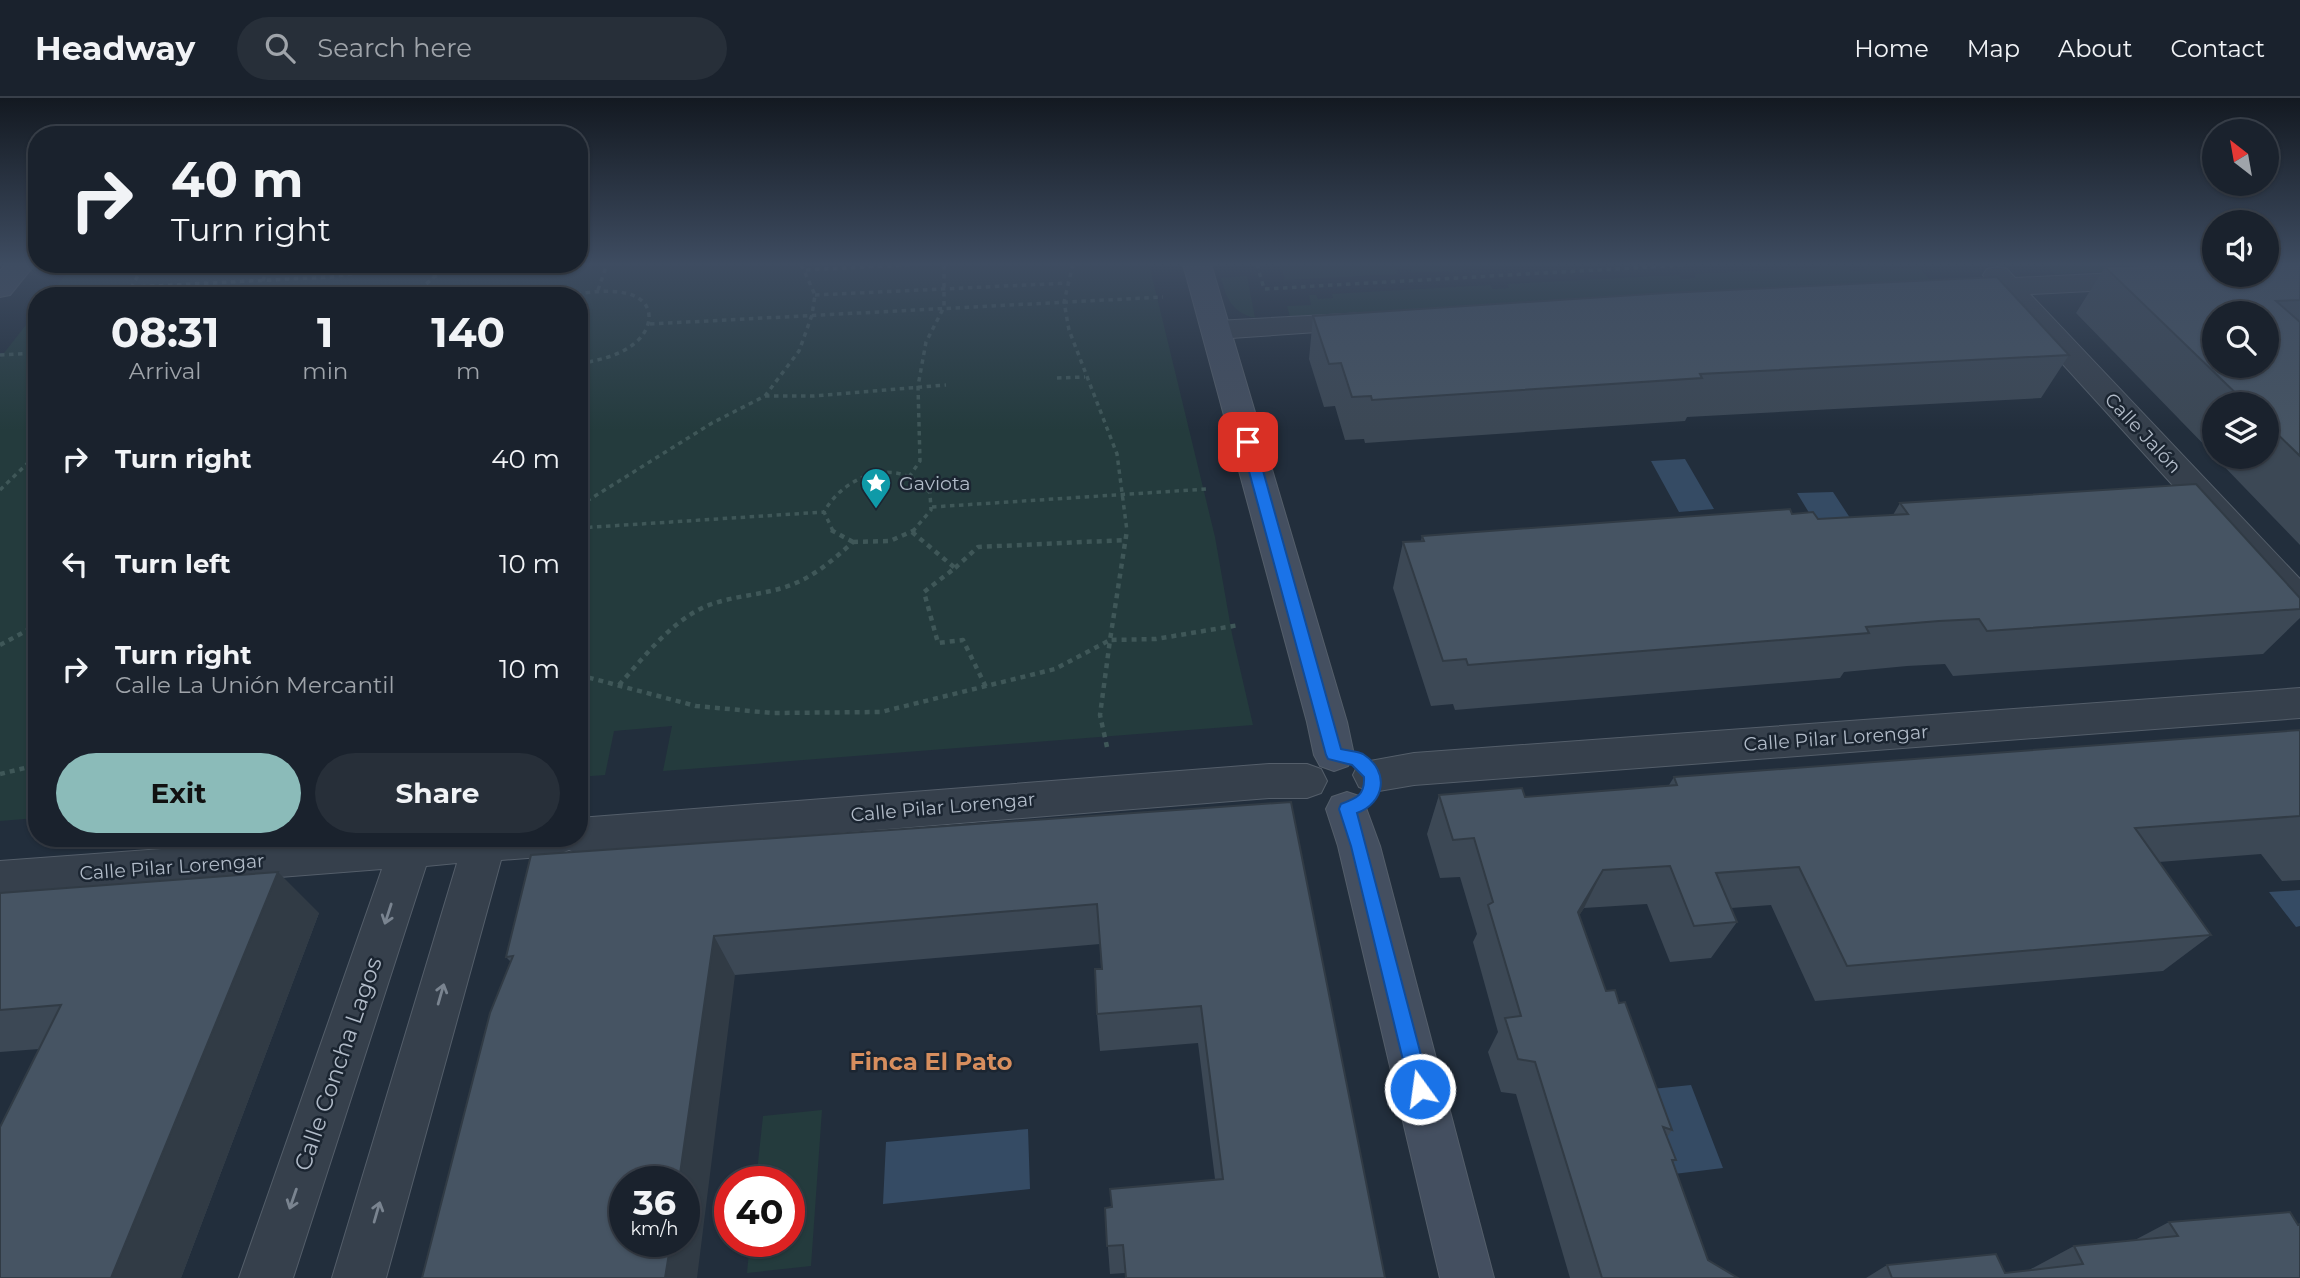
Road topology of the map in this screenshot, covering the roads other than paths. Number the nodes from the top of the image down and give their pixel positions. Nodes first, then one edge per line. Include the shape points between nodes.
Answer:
1 (1213, 319) edge
2 (2038, 319) edge
3 (1398, 320) edge
4 (1216, 330) junction
5 (2300, 602) edge
6 (2300, 703) edge
7 (1321, 768) junction
8 (1360, 792) junction
9 (588, 835) edge
10 (440, 847) edge
11 (483, 847) edge
12 (410, 849) junction
13 (0, 880) edge
14 (267, 1278) edge
15 (359, 1278) edge
16 (1467, 1278) edge

1 - 4 street
2 - 5 street, Calle Jalón
3 - 4 street
4 - 7 street
6 - 8 street, Calle Pilar Lorengar via 1414,769
7 - 8 street via 1357,759
7 - 9 street, Calle Pilar Lorengar via 1269,781
8 - 16 street via 1359,846
10 - 12 street, Calle Pilar Lorengar
15 -> 11 street
12 - 13 street, Calle Pilar Lorengar
12 -> 14 street, Calle Concha Lagos

